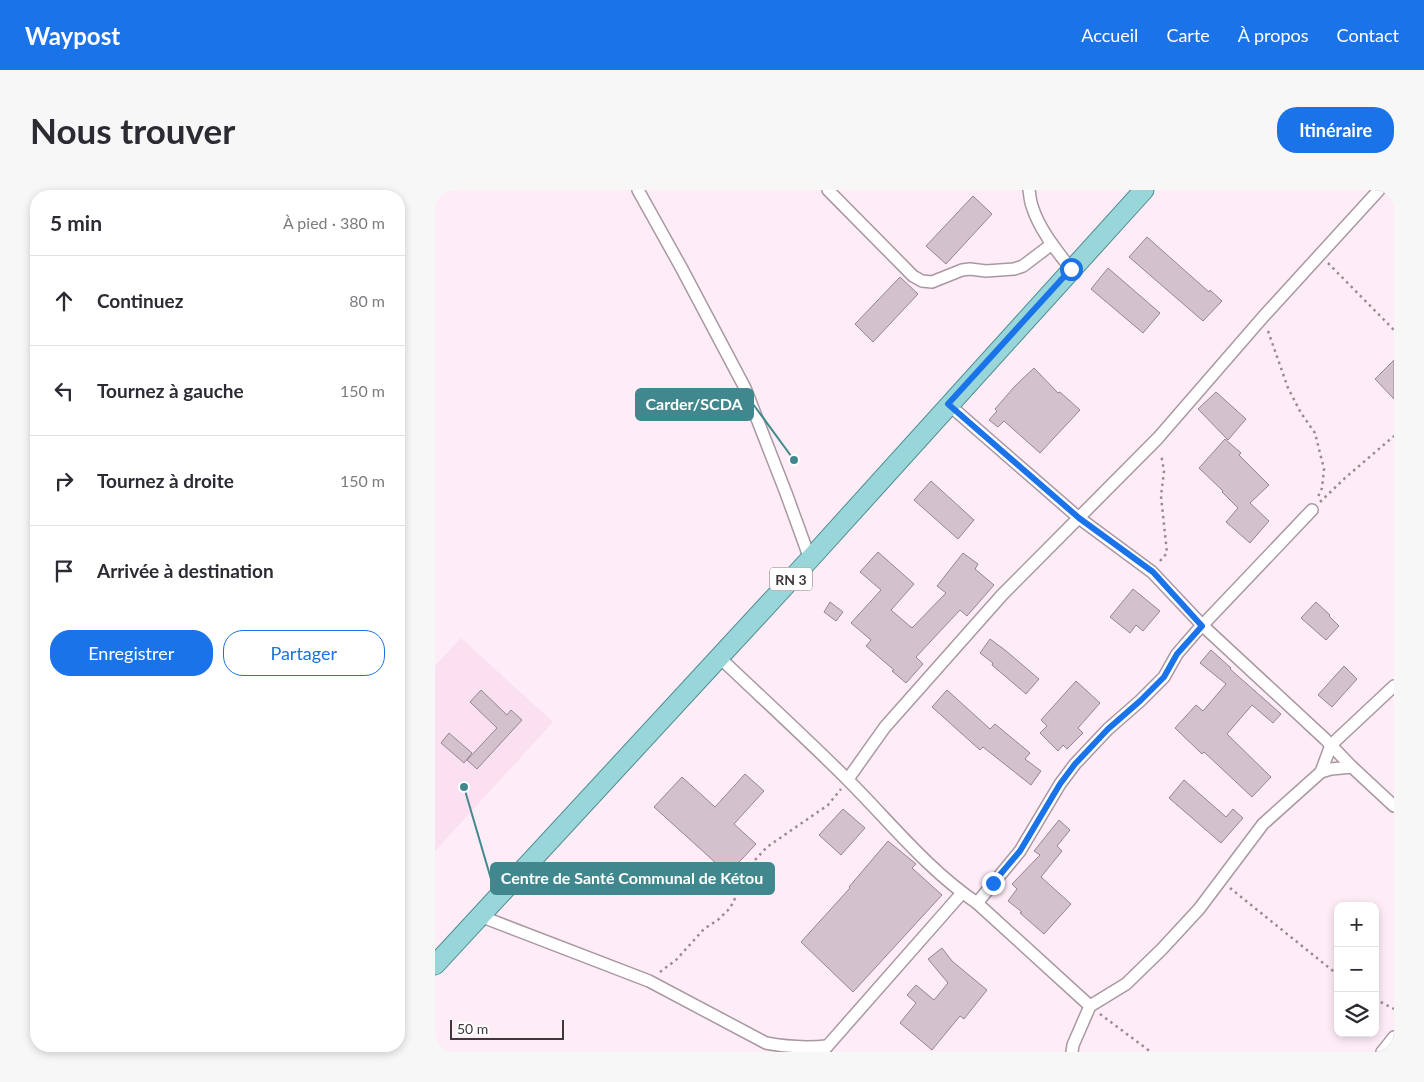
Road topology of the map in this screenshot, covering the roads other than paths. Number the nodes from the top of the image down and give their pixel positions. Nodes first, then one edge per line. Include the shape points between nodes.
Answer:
1 (638, 190) edge
2 (828, 190) edge
3 (1029, 190) edge
4 (1144, 190) edge
5 (1379, 190) edge
6 (1052, 244) junction
7 (1071, 269) junction
8 (948, 404) junction
9 (1312, 510) road end
10 (1079, 518) junction
11 (810, 558) junction
12 (1202, 626) junction
13 (719, 656) junction
14 (1394, 686) edge
15 (1331, 745) junction
16 (1351, 767) junction
17 (1321, 772) junction
18 (848, 779) junction
19 (1394, 806) edge
20 (962, 893) junction
21 (977, 903) junction
22 (481, 916) junction
23 (435, 965) edge
24 (1090, 1006) junction
25 (1394, 1037) edge
26 (769, 1047) edge
27 (1073, 1048) edge
28 (825, 1049) edge
29 (1064, 1052) edge
30 (1382, 1052) edge

1 - 11 street via 745,388
2 - 6 street via 921,281 932,282 962,270 1015,269
3 - 6 street via 1031,205
4 - 7 main road, RN 3
5 - 10 street via 1158,438
6 - 7 street
7 - 8 main road, RN 3
8 - 10 street
8 - 11 main road, RN 3
9 - 12 street
10 - 12 street via 1153,572
10 - 18 street via 1002,595 885,727
11 - 13 main road, RN 3
12 - 15 street
12 - 21 street via 1177,654 1164,677 1075,764 1020,851
13 - 18 street
13 - 22 main road, RN 3
14 - 15 street
15 - 16 street
15 - 17 street
16 - 17 street
16 - 19 street
17 - 24 street via 1263,824 1193,916 1162,949 1126,984
18 - 20 street
20 - 21 street
20 - 28 street
21 - 24 street
22 - 23 main road, RN 3
22 - 26 street via 649,981
24 - 27 street
25 - 30 street
26 - 28 street
27 - 29 street

